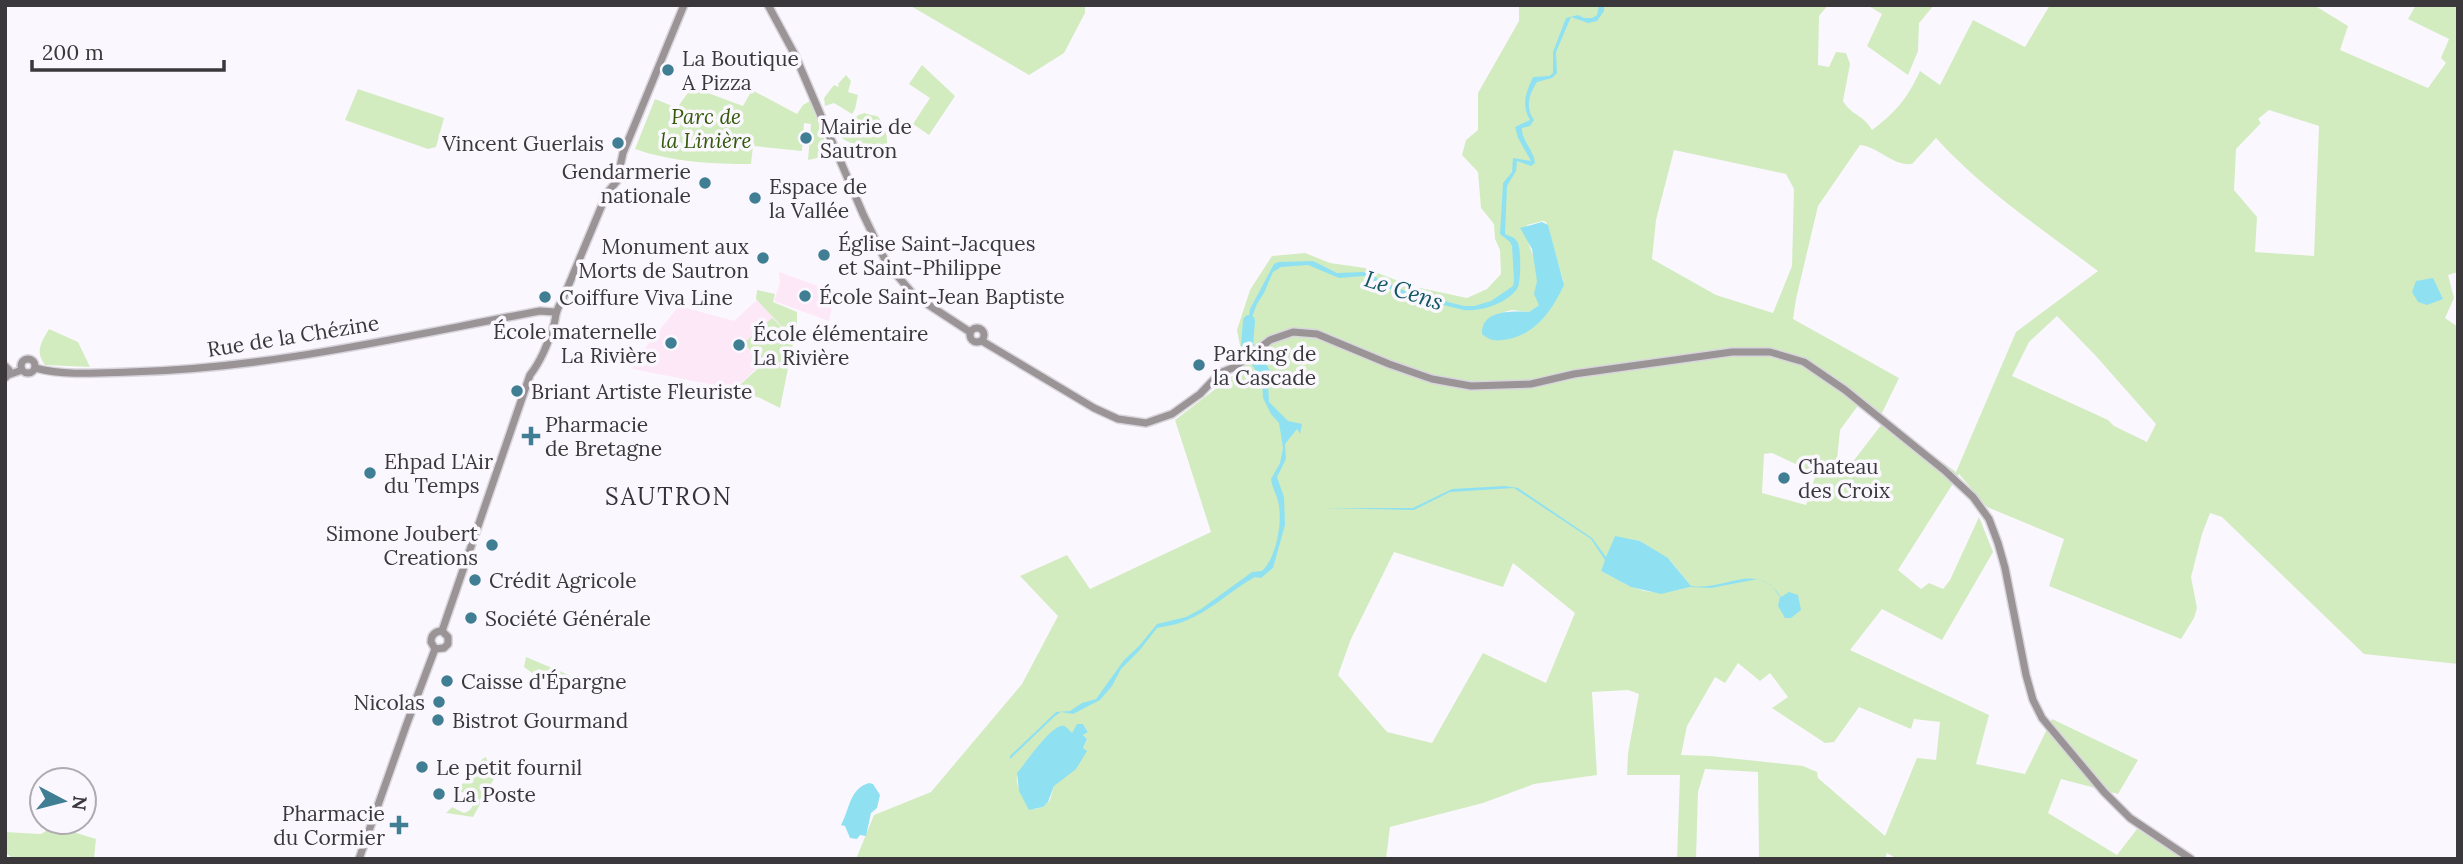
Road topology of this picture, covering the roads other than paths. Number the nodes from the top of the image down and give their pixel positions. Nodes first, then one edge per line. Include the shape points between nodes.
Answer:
1 (684, 5) edge
2 (768, 5) edge
3 (554, 312) junction
4 (21, 367) junction
5 (35, 368) junction
6 (6, 371) edge
7 (442, 631) junction
8 (435, 649) junction
9 (359, 859) edge
10 (2191, 859) edge

1 - 3 street via 623,153 617,181 607,193
2 - 10 street via 795,55 887,264 915,296 970,332 973,342 982,341 1118,419 1151,422 1172,414 1214,377 1235,368 1270,340 1306,332 1432,379 1471,386 1531,384 1732,352 1770,352 1804,362 1855,398 1973,497 1989,519 1998,543 2026,675 2042,718 2130,818
3 - 5 street, Rue de la Chézine via 215,367 96,373
3 - 7 street via 554,326 542,359 530,375
4 - 5 street via 28,373
4 - 5 street via 30,359
4 - 6 street
7 - 8 street via 432,636
7 - 8 street via 449,637 448,644
8 - 9 street

